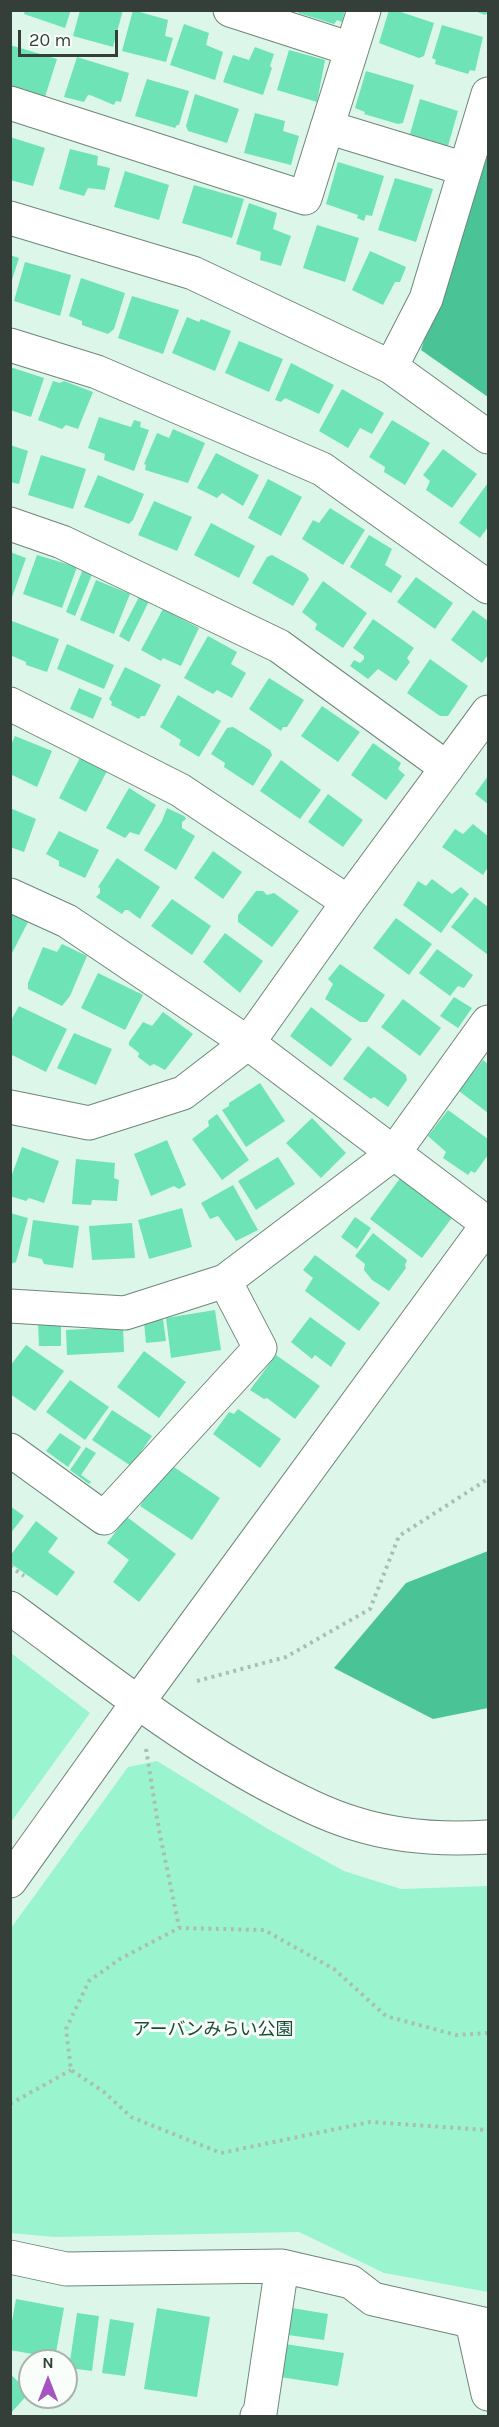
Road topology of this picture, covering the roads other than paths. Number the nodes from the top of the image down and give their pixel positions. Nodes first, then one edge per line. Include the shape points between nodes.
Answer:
1 (230, 10) edge
2 (364, 10) edge
3 (351, 49) junction
4 (489, 94) edge
5 (10, 103) edge
6 (327, 127) junction
7 (465, 169) junction
8 (10, 218) edge
9 (10, 345) edge
10 (391, 367) junction
11 (489, 437) edge
12 (10, 524) edge
13 (489, 587) edge
14 (10, 704) edge
15 (489, 712) edge
16 (447, 768) junction
17 (10, 895) edge
18 (348, 902) junction
19 (489, 1022) edge
20 (248, 1043) junction
21 (10, 1107) edge
22 (393, 1154) junction
23 (489, 1224) edge
24 (225, 1281) junction
25 (10, 1306) edge
26 (10, 1450) edge
27 (10, 1608) edge
28 (138, 1702) junction
29 (489, 1837) edge
30 (10, 1881) edge
31 (10, 2257) edge
32 (282, 2266) junction
33 (480, 2323) edge
34 (489, 2394) edge
35 (257, 2416) edge

1 - 3 street
2 - 3 street
3 - 6 street
4 - 7 street
5 - 6 street via 305,198
6 - 7 street
7 - 10 street via 426,299
8 - 10 street via 193,273
9 - 13 street via 97,372 322,469
10 - 11 street
12 - 16 street via 62,542 279,646
14 - 18 street via 180,790
15 - 16 street
16 - 18 street
17 - 20 street via 68,921
18 - 20 street
19 - 22 street
20 - 21 street via 183,1093 89,1124
20 - 22 street
22 - 23 street
22 - 24 street
23 - 28 street
24 - 25 street via 124,1313
24 - 26 street via 260,1348 104,1518
27 - 28 street
28 - 29 street via 228,1764 303,1803 353,1823 400,1834 455,1839
28 - 30 street
31 - 32 street via 66,2269
32 - 33 street via 351,2282 373,2300
32 - 35 street
33 - 34 street

